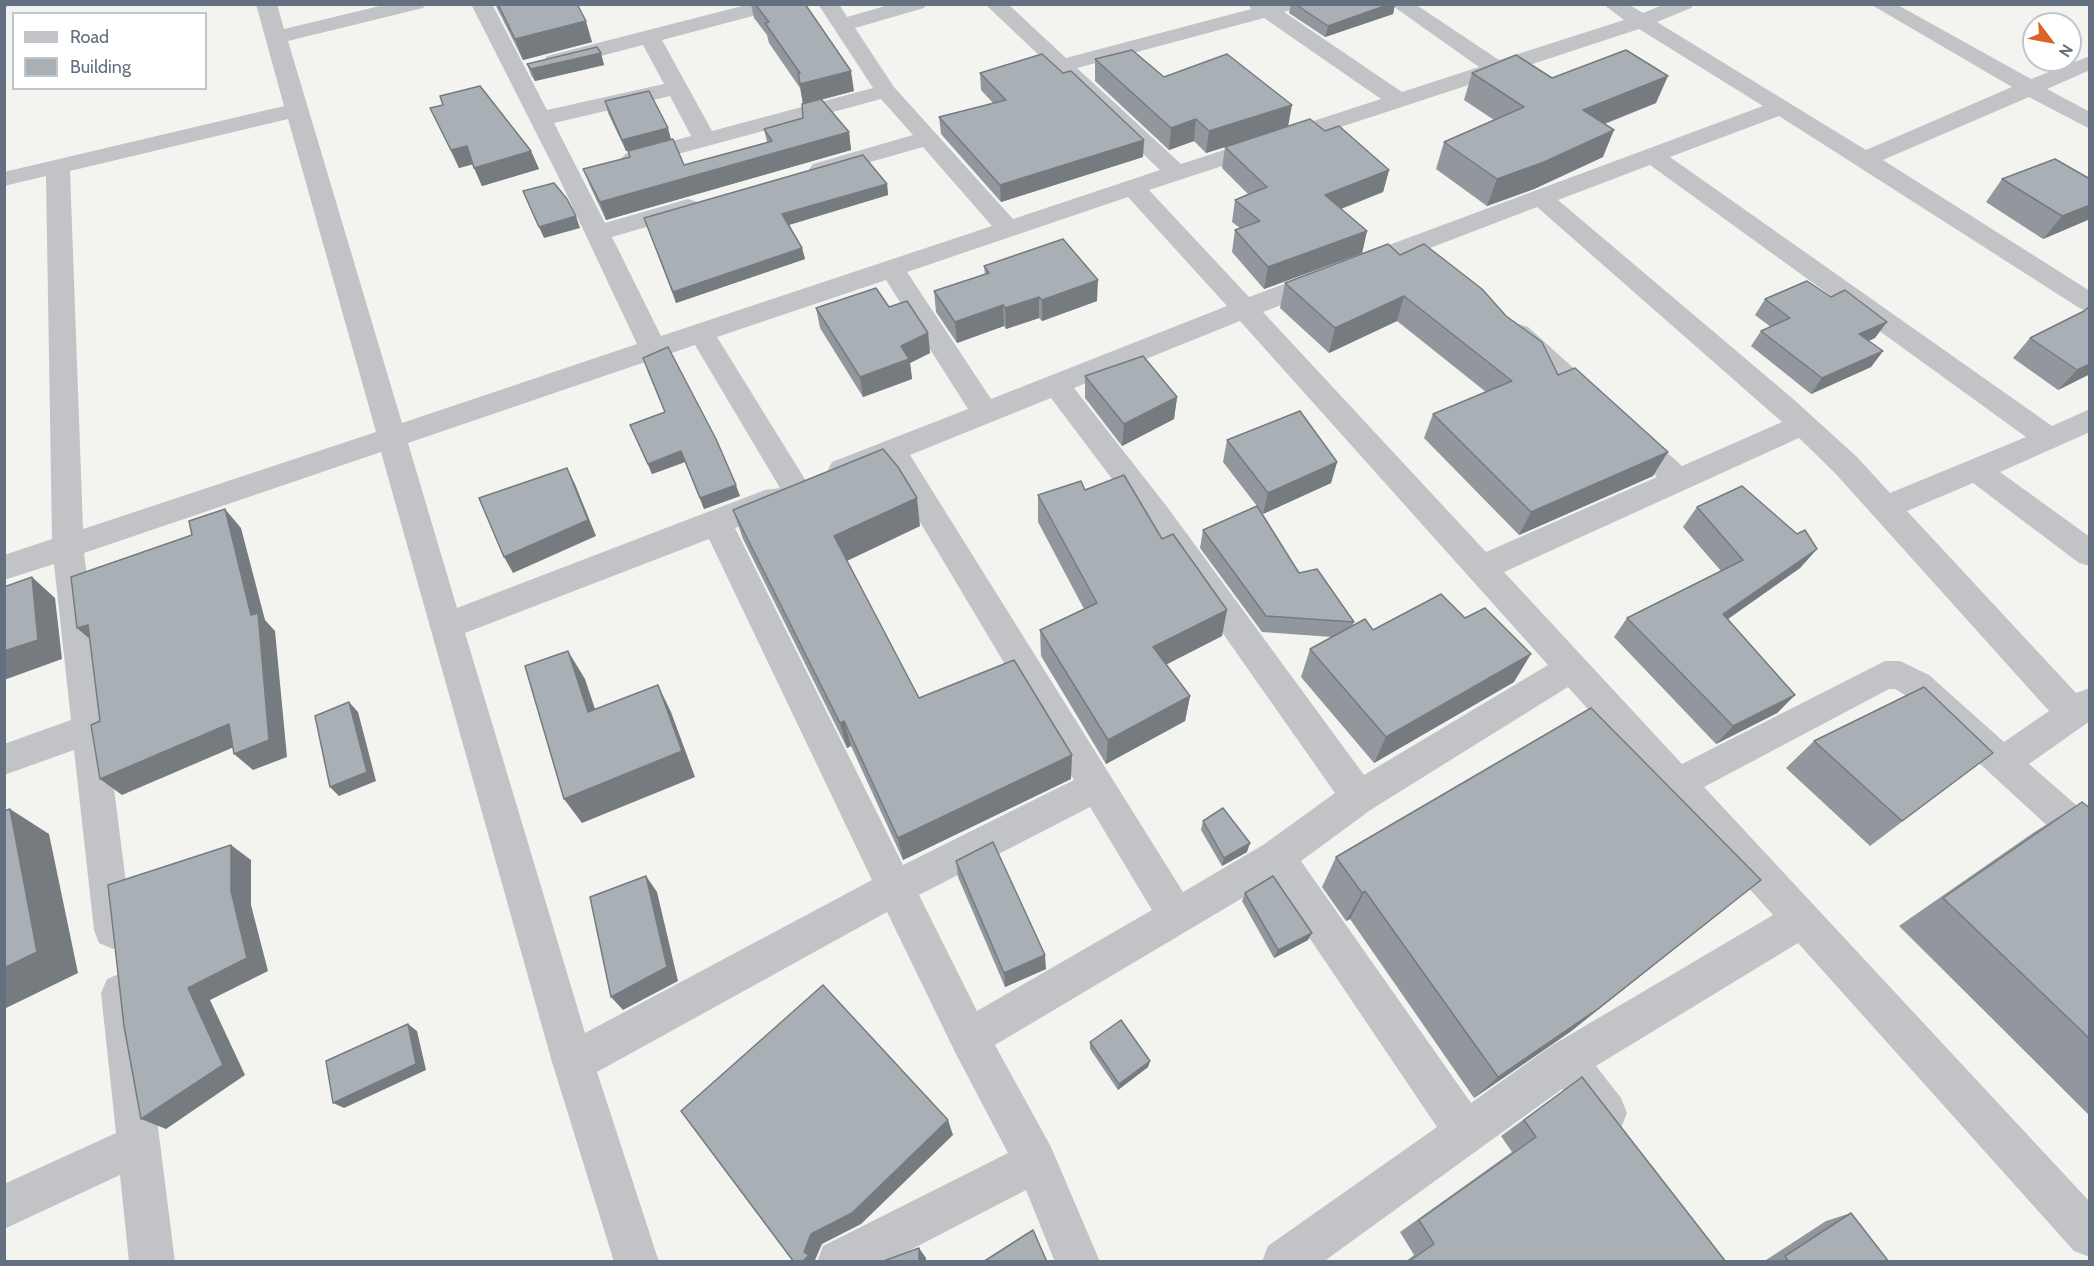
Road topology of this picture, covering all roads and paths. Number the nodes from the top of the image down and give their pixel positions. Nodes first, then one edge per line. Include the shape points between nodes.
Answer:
1 (266, 4) edge
2 (416, 4) edge
3 (481, 4) edge
4 (776, 4) edge
5 (828, 4) edge
6 (995, 4) edge
7 (1292, 4) edge
8 (1400, 4) edge
9 (1613, 4) edge
10 (1684, 4) edge
11 (1880, 4) edge
12 (911, 5) edge
13 (1263, 8) edge
14 (1642, 21) junction
15 (843, 25) junction
16 (650, 37) junction
17 (275, 38) junction
18 (2090, 62) edge
19 (1061, 66) junction
20 (1497, 69) junction
21 (516, 71) junction
22 (677, 88) junction
23 (2029, 88) junction
24 (886, 91) junction
25 (1400, 101) junction
26 (1781, 107) junction
27 (296, 110) junction
28 (540, 118) junction
29 (2090, 122) edge
30 (929, 138) junction
31 (705, 140) junction
32 (1653, 156) junction
33 (1865, 159) junction
34 (58, 166) junction
35 (592, 170) junction
36 (1177, 173) junction
37 (803, 174) edge
38 (4, 179) edge
39 (1133, 187) junction
40 (1539, 196) junction
41 (712, 200) edge
42 (1008, 230) junction
43 (598, 233) junction
44 (1414, 244) junction
45 (1440, 267) edge
46 (892, 269) junction
47 (2090, 303) edge
48 (1246, 308) junction
49 (1502, 320) edge
50 (701, 333) junction
51 (653, 349) junction
52 (1055, 383) junction
53 (984, 411) junction
54 (2090, 419) edge
55 (1802, 424) junction
56 (391, 438) junction
57 (2050, 440) junction
58 (892, 450) junction
59 (1977, 470) junction
60 (1679, 480) junction
61 (796, 489) junction
62 (1886, 507) junction
63 (717, 523) junction
64 (68, 547) junction
65 (2090, 554) edge
66 (4, 568) edge
67 (1481, 568) junction
68 (446, 626) junction
69 (1571, 668) junction
70 (2081, 708) edge
71 (89, 729) junction
72 (4, 760) edge
73 (2003, 762) junction
74 (1677, 783) junction
75 (1097, 786) junction
76 (1359, 797) junction
77 (2090, 840) edge
78 (1276, 857) junction
79 (895, 888) junction
80 (1176, 915) junction
81 (1801, 919) junction
82 (969, 1038) junction
83 (1566, 1061) junction
84 (573, 1062) junction
85 (1466, 1132) junction
86 (1630, 1143) edge
87 (139, 1144) junction
88 (1036, 1162) junction
89 (4, 1207) edge
90 (2090, 1235) edge
91 (152, 1262) edge
92 (637, 1262) edge
93 (839, 1262) edge
94 (1078, 1262) edge
95 (1284, 1262) edge

1 - 17 street
2 - 17 street
3 - 21 street
4 - 16 street
5 - 15 street
6 - 19 street
7 - 13 street
8 - 20 street
9 - 14 street
10 - 14 street
11 - 23 street
12 - 15 street
13 - 19 street
13 - 25 street
14 - 20 street
14 - 26 street
15 - 24 street
16 - 21 street
16 - 22 street
17 - 27 street
18 - 23 street
19 - 36 street
20 - 25 street
21 - 28 street
22 - 28 street
22 - 31 street
23 - 29 street
23 - 33 street
24 - 30 street
24 - 31 street
25 - 36 street
26 - 32 street
26 - 33 street
27 - 34 street
27 - 56 street
28 - 35 street
30 - 37 street
30 - 42 street
31 - 35 street
32 - 40 street
32 - 57 street
33 - 47 street
34 - 38 street
34 - 64 street
35 - 43 street
36 - 39 street
39 - 42 street
39 - 48 street
40 - 44 street
40 - 55 street
41 - 43 street
42 - 46 street
43 - 51 street
44 - 45 street
44 - 48 street
46 - 50 street
46 - 53 street
48 - 52 street
48 - 67 street
49 - 60 street
50 - 51 street
50 - 61 street
51 - 56 street
52 - 53 street
52 - 76 street via 1157,516
53 - 58 street
54 - 57 street
55 - 60 street
55 - 62 street
56 - 64 street
56 - 68 street
57 - 59 street
58 - 61 street
58 - 75 street
59 - 62 street
59 - 65 street
60 - 67 street
61 - 63 street
62 - 70 street
63 - 68 street
63 - 79 street
64 - 66 street
64 - 71 street
67 - 69 street
68 - 84 street
69 - 74 street
69 - 76 street
70 - 73 street
71 - 72 street
71 - 87 street
73 - 74 street via 1917,685 1900,675 1885,675
73 - 77 street
74 - 81 street
75 - 79 street
75 - 80 street
76 - 78 street
78 - 80 street
78 - 85 street
79 - 82 street
79 - 84 street
80 - 82 street
81 - 83 street
81 - 90 street
82 - 88 street
83 - 85 street
83 - 86 street
84 - 92 street
85 - 95 street
87 - 89 street
87 - 91 street
88 - 93 street
88 - 94 street

